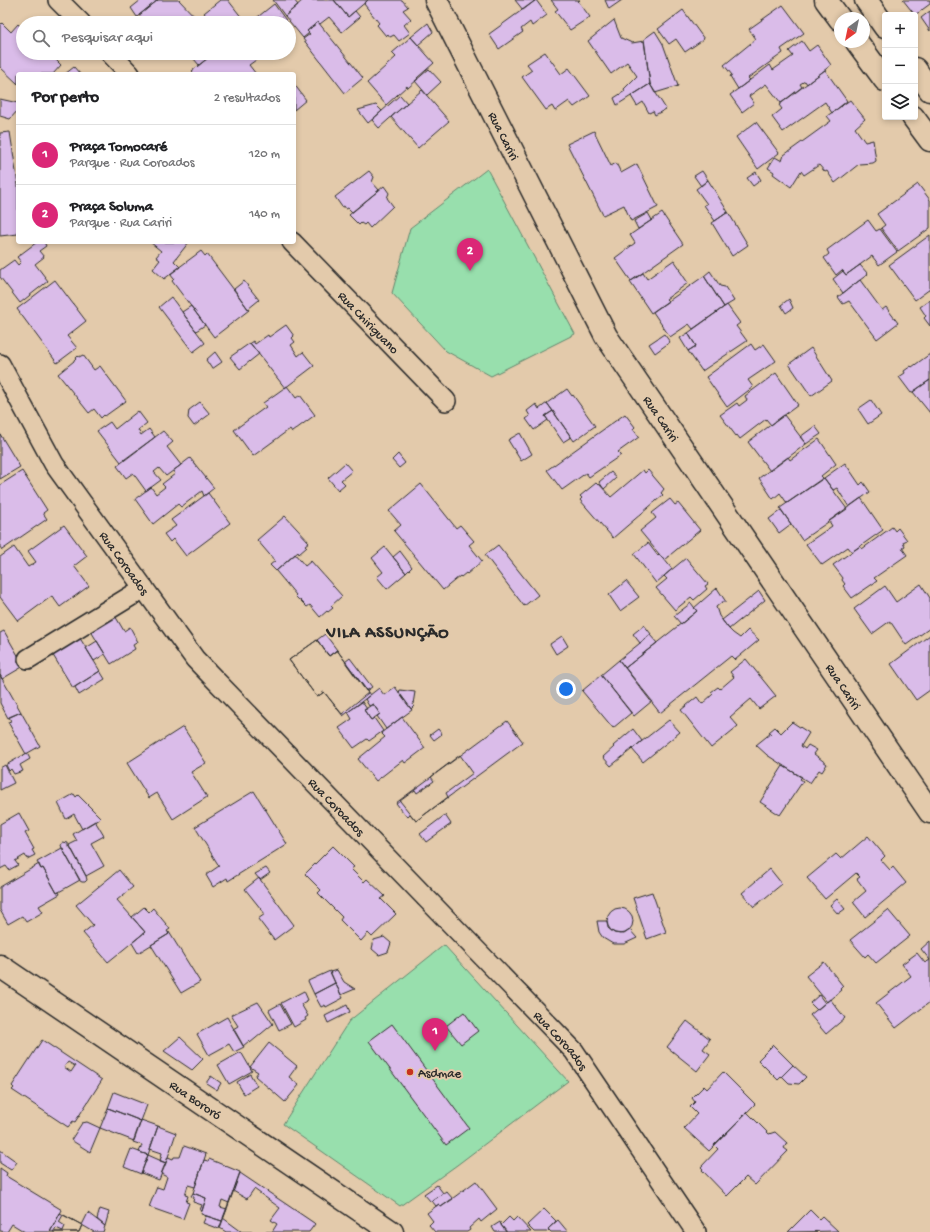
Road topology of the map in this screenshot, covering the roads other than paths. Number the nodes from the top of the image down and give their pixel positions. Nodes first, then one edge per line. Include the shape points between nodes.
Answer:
1 (58, 0) edge
2 (436, 0) edge
3 (826, 0) edge
4 (866, 0) edge
5 (835, 12) edge
6 (74, 16) edge
7 (882, 23) edge
8 (861, 48) edge
9 (117, 60) edge
10 (128, 72) edge
11 (918, 73) edge
12 (882, 76) edge
13 (930, 90) edge
14 (915, 120) edge
15 (930, 140) edge
16 (294, 244) edge
17 (0, 364) edge
18 (446, 401) dead end
19 (144, 588) junction
20 (28, 659) dead end
21 (930, 812) edge
22 (0, 966) edge
23 (392, 1232) edge
24 (696, 1232) edge

1 - 6 street
2 - 21 street, Rua Cariri via 606,336
3 - 5 street
4 - 7 street
8 - 12 street
9 - 10 street
11 - 13 street
14 - 15 street
16 - 18 street, Rua Chiriguano
17 - 19 street, Rua Coroados via 54,464
19 - 20 street
19 - 24 street, Rua Coroados via 195,659 574,1051
22 - 23 street, Rua Bororó

